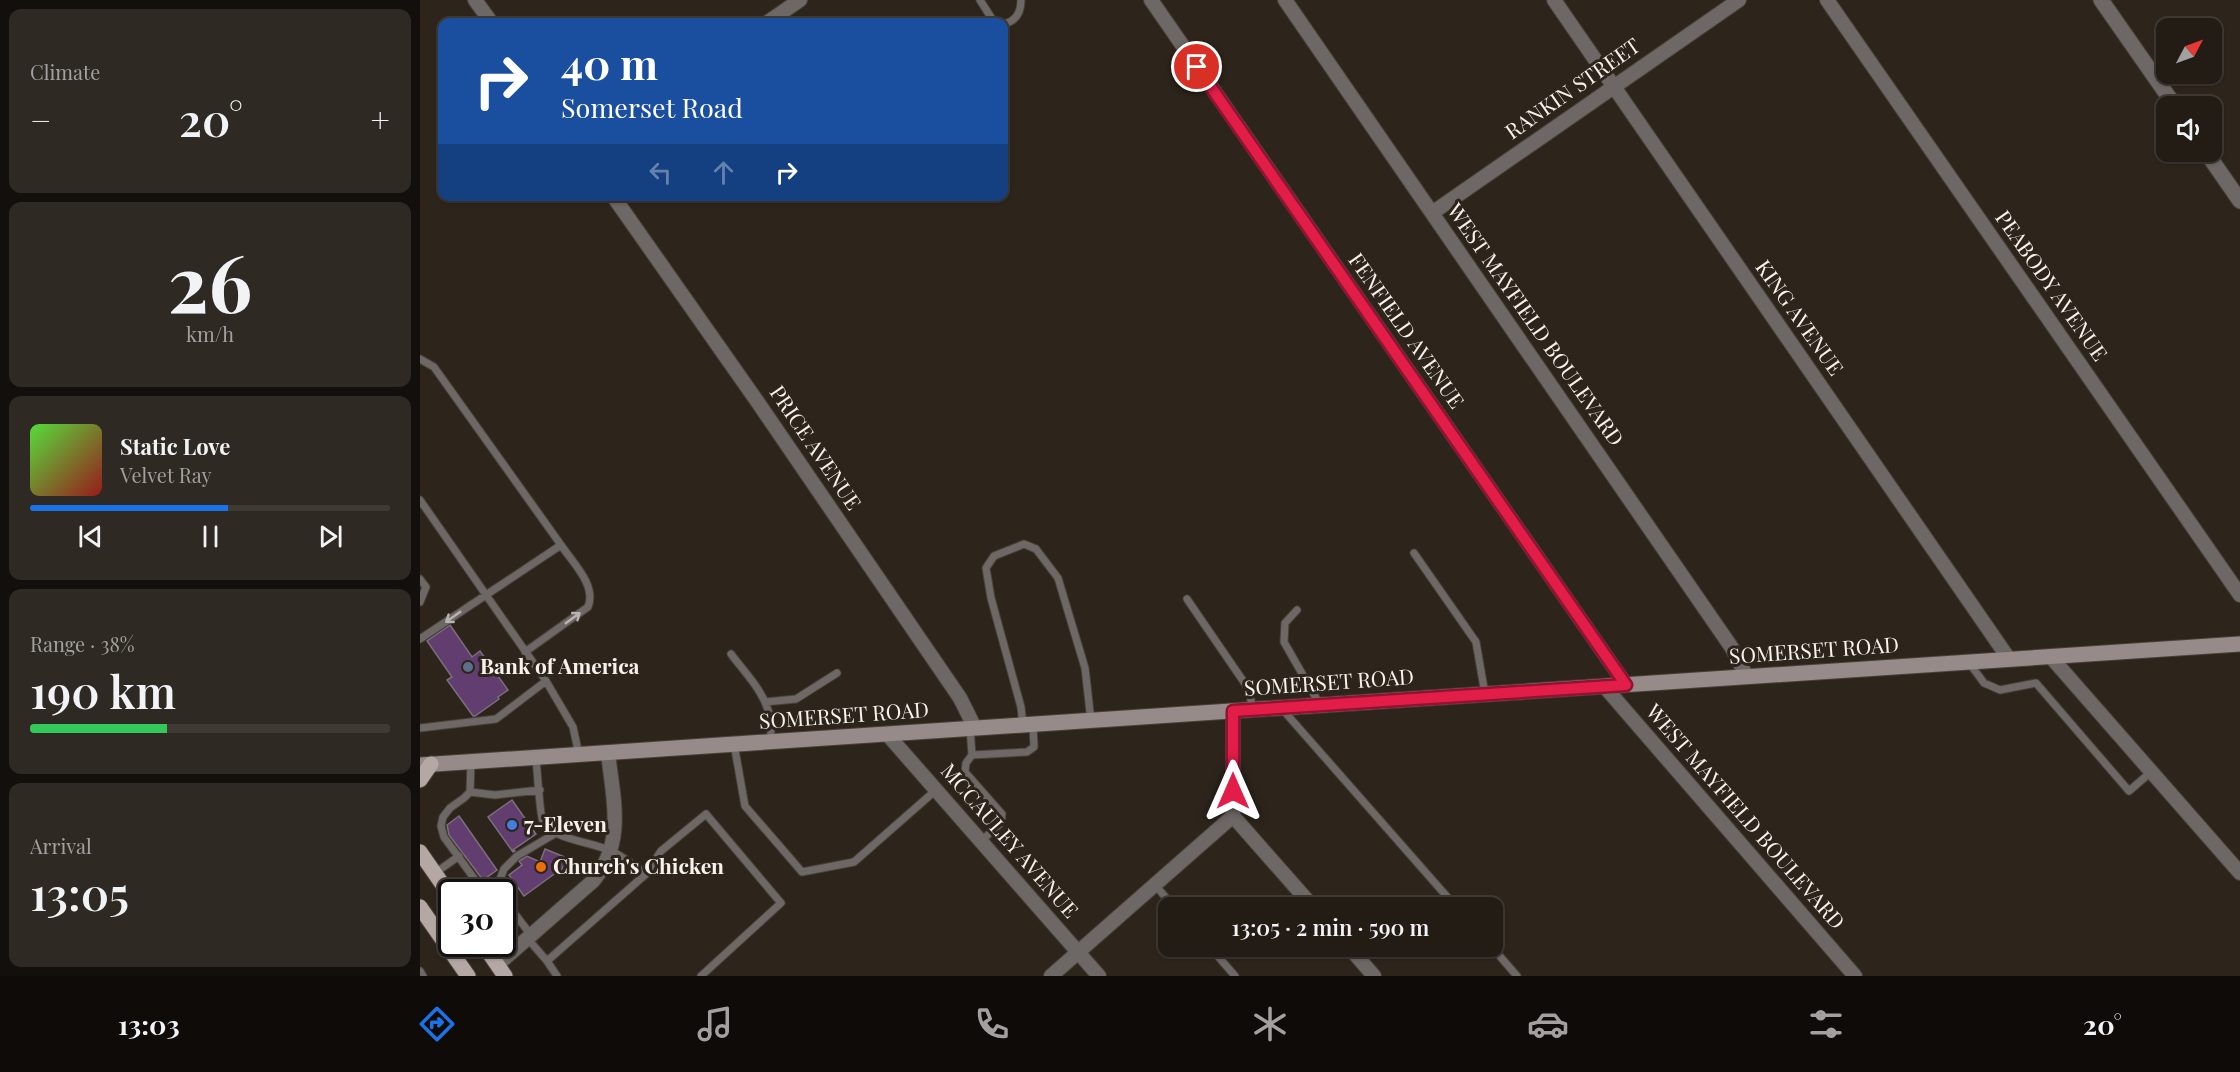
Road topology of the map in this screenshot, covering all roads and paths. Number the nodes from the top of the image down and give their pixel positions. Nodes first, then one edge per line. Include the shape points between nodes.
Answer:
1 (475, 0) edge
2 (800, 0) edge
3 (980, 0) edge
4 (1021, 0) edge
5 (1151, 0) edge
6 (1285, 0) edge
7 (1554, 0) edge
8 (1739, 0) edge
9 (1827, 0) edge
10 (2101, 0) edge
11 (488, 18) edge
12 (774, 18) edge
13 (991, 18) edge
14 (1008, 23) edge
15 (1614, 86) junction
16 (2168, 96) edge
17 (2213, 162) edge
18 (617, 201) edge
19 (2240, 201) edge
20 (1432, 213) junction
21 (420, 359) edge
22 (420, 500) edge
23 (561, 545) junction
24 (1414, 553) dead end
25 (420, 579) edge
26 (485, 594) junction
27 (2240, 596) edge
28 (1187, 599) dead end
29 (420, 602) edge
30 (1297, 610) dead end
31 (420, 639) edge
32 (2240, 644) edge
33 (525, 652) junction
34 (730, 654) dead end
35 (2050, 656) junction
36 (2009, 659) junction
37 (1969, 662) junction
38 (837, 673) dead end
39 (1747, 676) junction
40 (546, 681) junction
41 (1626, 685) junction
42 (1604, 686) junction
43 (1485, 694) junction
44 (765, 702) junction
45 (1320, 705) junction
46 (1281, 708) junction
47 (1253, 710) junction
48 (1233, 711) junction
49 (1091, 720) junction
50 (1028, 725) junction
51 (420, 728) edge
52 (972, 728) junction
53 (887, 734) junction
54 (771, 742) junction
55 (734, 744) junction
56 (608, 753) junction
57 (579, 755) junction
58 (972, 755) junction
59 (536, 758) junction
60 (471, 762) junction
61 (426, 765) edge
62 (2151, 772) junction
63 (420, 780) edge
64 (540, 790) junction
65 (936, 790) junction
66 (470, 792) junction
67 (1233, 816) junction
68 (556, 833) junction
69 (981, 841) junction
70 (612, 851) junction
71 (420, 852) edge
72 (459, 856) junction
73 (435, 873) junction
74 (2240, 873) edge
75 (646, 874) junction
76 (439, 879) edge
77 (475, 879) edge
78 (500, 879) edge
79 (1155, 885) junction
80 (1165, 897) edge
81 (1304, 897) edge
82 (1446, 897) edge
83 (423, 916) edge
84 (516, 917) edge
85 (529, 937) junction
86 (1078, 952) junction
87 (492, 957) edge
88 (1219, 957) edge
89 (1358, 957) edge
90 (1501, 957) edge
91 (547, 961) junction
92 (501, 970) edge
93 (420, 971) edge
94 (423, 976) edge
95 (468, 976) edge
96 (557, 976) edge
97 (701, 976) edge
98 (1051, 976) edge
99 (1099, 976) edge
100 (1235, 976) edge
101 (1374, 976) edge
102 (1517, 976) edge
103 (1855, 976) edge

1 - 11 street
2 - 12 street
3 - 13 lane
4 - 14 lane via 1019,14
5 - 41 street, FENFIELD AVENUE
6 - 20 street, WEST MAYFIELD BOULEVARD
7 - 15 street, KING AVENUE
8 - 15 street, RANKIN STREET
9 - 27 street, PEABODY AVENUE
10 - 16 street
15 - 20 street, RANKIN STREET
15 - 36 street, KING AVENUE
17 - 19 street
18 - 52 street, PRICE AVENUE via 953,688
20 - 39 street, WEST MAYFIELD BOULEVARD via 1732,648
21 - 23 lane via 434,367
22 - 26 lane
23 - 26 lane
33 -> 23 lane via 588,607 592,598
24 - 43 lane via 1476,642
25 - 29 lane via 426,586
26 -> 31 lane
26 - 33 lane
28 - 47 lane via 1248,688
30 - 45 lane via 1284,623 1284,642
32 - 35 main road, SOMERSET ROAD
33 - 40 lane
34 - 44 lane
35 - 36 main road, SOMERSET ROAD
35 - 62 street
36 - 37 main road, SOMERSET ROAD
37 - 39 main road, SOMERSET ROAD
37 - 62 lane via 1984,683 2000,690 2036,683 2129,791
38 - 44 lane via 796,699
39 - 41 main road, SOMERSET ROAD
40 - 51 lane via 496,719
40 - 57 lane via 573,727
41 - 42 main road, SOMERSET ROAD
42 - 43 main road, SOMERSET ROAD
42 - 103 street, WEST MAYFIELD BOULEVARD
43 - 45 main road, SOMERSET ROAD
44 - 54 lane
45 - 46 main road, SOMERSET ROAD
46 - 47 main road, SOMERSET ROAD
46 - 82 lane
47 - 48 main road, SOMERSET ROAD
48 - 49 main road, SOMERSET ROAD
48 - 67 street
49 - 50 main road, SOMERSET ROAD
49 - 50 lane via 1085,669 1058,578 1036,549 1024,544 994,556 986,568
50 - 52 main road, SOMERSET ROAD
50 - 58 lane via 1034,747 1027,752
52 - 53 main road, SOMERSET ROAD
52 - 58 lane
53 - 54 main road, SOMERSET ROAD
53 - 65 street, MCCAULEY AVENUE
54 - 55 main road, SOMERSET ROAD
55 - 56 main road, SOMERSET ROAD
55 - 65 lane via 745,806 802,872 854,862
56 - 57 main road, SOMERSET ROAD
56 - 70 street via 615,822
57 - 59 main road, SOMERSET ROAD
58 - 69 lane via 965,772 1002,814 1001,823
59 - 60 main road, SOMERSET ROAD
59 - 64 lane
60 - 61 main road, SOMERSET ROAD
60 - 66 lane
61 - 63 main road
62 - 74 street
64 - 66 lane via 495,795
64 - 68 lane via 542,821
65 - 69 street, MCCAULEY AVENUE
66 - 72 lane via 442,818 444,837
67 - 79 street
67 - 81 street
68 - 70 lane
68 - 78 lane via 517,856
69 - 86 street, MCCAULEY AVENUE
70 - 75 lane
70 - 85 street via 592,881
71 - 73 main road
72 - 73 lane
72 - 77 lane
73 - 76 main road
75 - 91 lane
75 - 97 lane via 661,851 706,814 781,903
79 - 80 lane
79 - 86 street
83 - 95 main road
84 - 85 lane
85 - 91 lane
85 - 92 street
86 - 98 street
86 - 99 street, MCCAULEY AVENUE
87 - 92 main road
88 - 100 lane
89 - 101 street
90 - 102 lane
91 - 96 lane
93 - 94 lane

